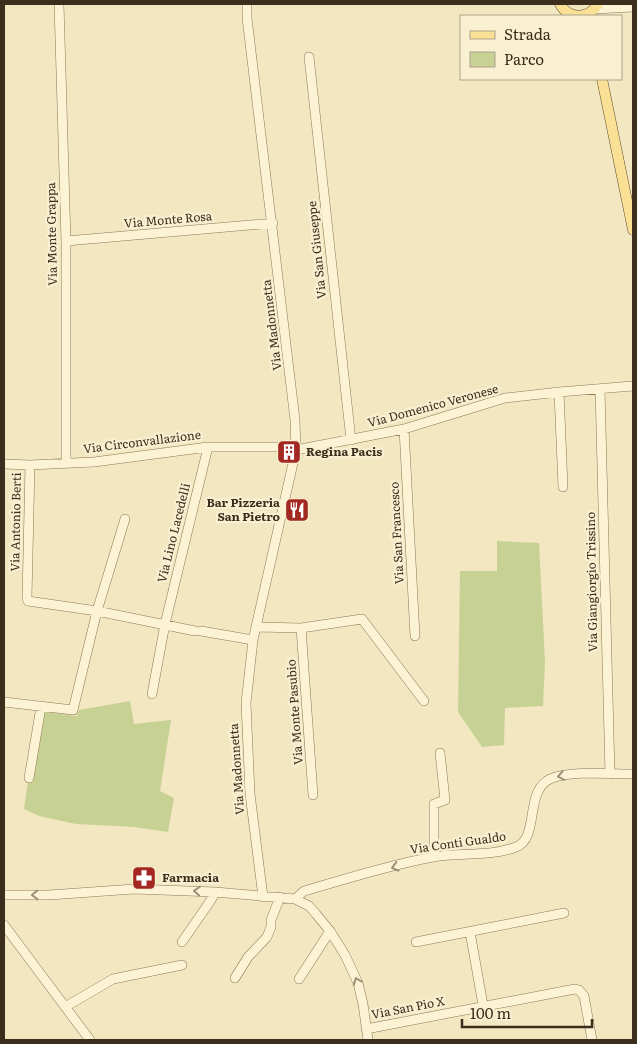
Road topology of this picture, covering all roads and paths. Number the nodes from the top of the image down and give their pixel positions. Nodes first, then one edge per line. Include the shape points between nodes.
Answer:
1 (59, 4) edge
2 (247, 4) edge
3 (559, 5) edge
4 (630, 7) edge
5 (595, 10) edge
6 (572, 15) edge
7 (614, 15) edge
8 (309, 58) dead end
9 (602, 80) edge
10 (273, 223) junction
11 (633, 230) edge
12 (66, 241) junction
13 (633, 386) edge
14 (600, 389) junction
15 (559, 392) junction
16 (404, 429) junction
17 (351, 440) junction
18 (208, 447) junction
19 (284, 447) joint
20 (296, 450) junction
21 (4, 464) edge
22 (66, 464) junction
23 (30, 465) junction
24 (563, 487) dead end
25 (124, 519) dead end
26 (97, 611) junction
27 (165, 624) junction
28 (256, 627) junction
29 (301, 628) junction
30 (416, 636) dead end
31 (253, 640) junction
32 (152, 694) dead end
33 (424, 700) dead end
34 (4, 702) edge
35 (40, 707) junction
36 (440, 754) dead end
37 (610, 774) junction
38 (633, 774) edge
39 (29, 778) dead end
40 (313, 795) dead end
41 (434, 857) junction
42 (215, 892) junction
43 (4, 895) edge
44 (263, 896) junction
45 (280, 897) junction
46 (296, 899) junction
47 (564, 913) dead end
48 (4, 925) edge
49 (330, 931) junction
50 (470, 932) junction
51 (182, 942) dead end
52 (416, 942) dead end
53 (182, 965) dead end
54 (235, 978) dead end
55 (299, 979) dead end
56 (483, 1005) junction
57 (65, 1007) junction
58 (366, 1029) junction
59 (90, 1040) edge
60 (368, 1040) edge
61 (592, 1040) edge

1 - 12 street, Via Monte Grappa
2 - 10 street, Via Madonnetta
3 - 6 main road
4 - 5 street
4 - 7 street
8 - 17 street, Via San Giuseppe
9 - 11 main road
10 - 12 street, Via Monte Rosa
10 - 20 street, Via Madonnetta
12 - 22 street, Via Monte Grappa
13 - 14 street, Via Domenico Veronese
14 - 15 street, Via Domenico Veronese
14 - 37 street, Via Giangiorgio Trissino
15 - 16 street, Via Domenico Veronese via 505,398
15 - 24 street
16 - 17 street, Via Domenico Veronese
16 - 30 street, Via San Francesco
17 - 20 street, Via Domenico Veronese
18 - 19 street, Via Circonvallazione
18 - 22 street, Via Circonvallazione
18 - 27 street, Via Lino Lacedelli
19 - 20 street, Via Domenico Veronese
20 - 28 street, Via Madonnetta
21 - 23 street, Via Circonvallazione
22 - 23 street, Via Circonvallazione
23 - 26 street, Via Antonio Berti via 28,601
25 - 26 street
26 - 27 street
26 - 35 street via 73,710
27 - 31 street
27 - 32 street, Via Lino Lacedelli
28 - 29 street
28 - 31 street, Via Madonnetta
29 - 33 street via 362,619
29 - 40 street, Via Monte Pasubio
31 - 44 street, Via Madonnetta via 246,702 247,761
34 - 35 street
35 - 39 street
36 - 41 street via 445,800 434,804
37 - 38 street, Via Conti Gualdo
37 -> 41 street, Via Conti Gualdo via 558,775 548,780 538,790 530,828 519,846
41 -> 46 street, Via Conti Gualdo via 304,891
42 -> 43 street via 134,889
42 - 44 street
42 - 51 street
44 - 45 street
45 - 46 street
45 - 54 street via 267,937 248,957
46 - 49 street via 309,906
47 - 50 street
48 - 57 street
49 - 55 street
58 -> 49 street via 358,984
50 - 52 street
50 - 56 street
53 - 57 street via 113,979
56 - 58 street, Via San Pio X
56 - 61 street, Via San Pio X via 579,990 584,996
57 - 59 street
58 - 60 street

